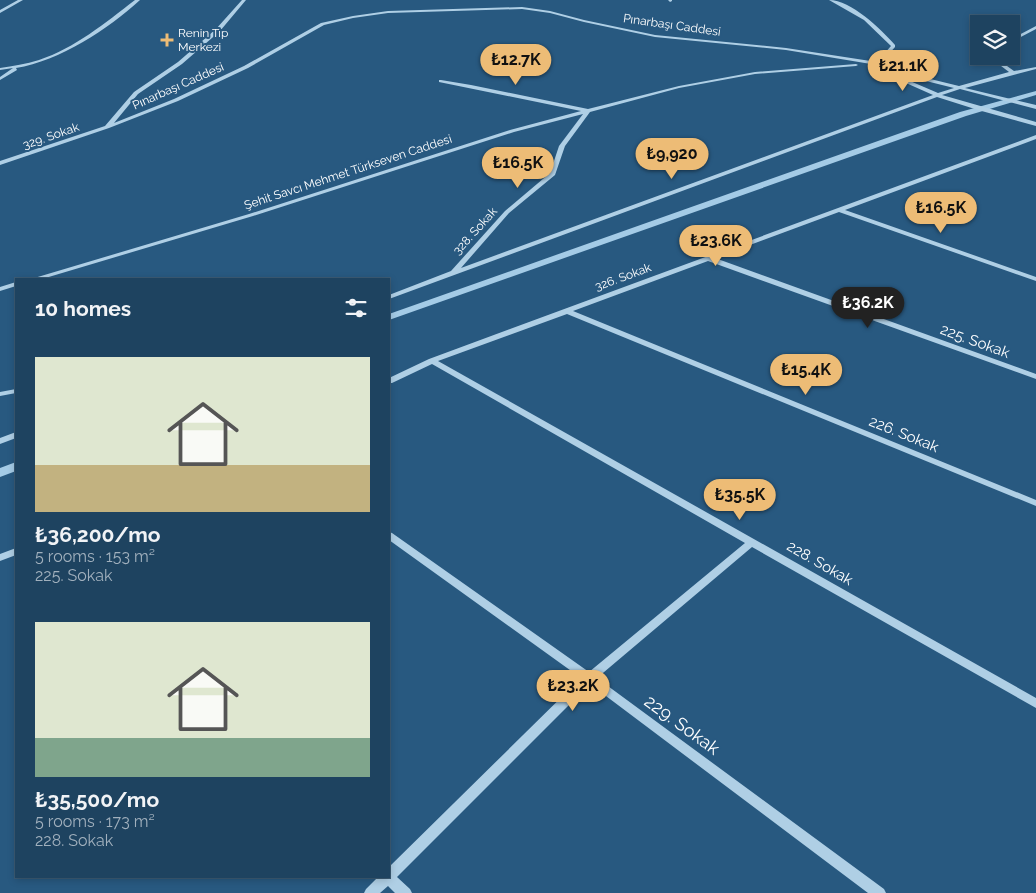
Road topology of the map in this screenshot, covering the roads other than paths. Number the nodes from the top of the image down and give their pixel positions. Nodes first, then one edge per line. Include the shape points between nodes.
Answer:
1 (21, 0) edge
2 (138, 0) edge
3 (244, 0) edge
4 (831, 0) edge
5 (0, 12) edge
6 (1036, 27) edge
7 (1020, 36) edge
8 (878, 64) junction
9 (1001, 65) edge
10 (17, 67) junction
11 (1036, 68) edge
12 (0, 69) edge
13 (1012, 72) junction
14 (0, 79) edge
15 (441, 81) dead end
16 (963, 87) junction
17 (939, 96) junction
18 (1036, 107) edge
19 (588, 111) junction
20 (1036, 124) edge
21 (107, 127) junction
22 (1036, 137) edge
23 (0, 163) edge
24 (839, 210) junction
25 (707, 258) junction
26 (452, 273) junction
27 (37, 278) edge
28 (1036, 279) edge
29 (15, 284) edge
30 (0, 289) edge
31 (390, 297) edge
32 (567, 311) junction
33 (432, 360) junction
34 (1036, 378) edge
35 (390, 381) edge
36 (15, 391) edge
37 (0, 394) edge
38 (15, 435) edge
39 (0, 441) edge
40 (1036, 503) edge
41 (390, 537) edge
42 (752, 542) junction
43 (15, 551) edge
44 (0, 558) edge
45 (588, 678) junction
46 (1036, 703) edge
47 (390, 875) edge
48 (387, 878) edge
49 (389, 878) edge
50 (371, 893) edge
51 (405, 893) edge
52 (879, 893) edge

1 - 5 street
2 - 10 street via 77,45
3 - 21 street, Pınarbaşı Caddesi via 218,30 180,63 136,93
4 - 8 street via 873,24 893,46
6 - 7 street
8 - 16 street via 912,76
8 - 17 street via 913,86
8 - 19 street, Şehit Savcı Mehmet Türkseven Caddesi via 755,72 679,87
8 - 21 street, Pınarbaşı Caddesi via 786,49 655,36 522,8 388,12 323,24 246,67 176,100
9 - 13 street
10 - 12 street
10 - 14 street
11 - 13 street
13 - 16 street
15 - 19 street
16 - 17 street
16 - 18 street
17 - 20 street
17 - 26 street
19 - 26 street, 328. Sokak via 562,146 553,174 507,212
19 - 27 street, Şehit Savcı Mehmet Türkseven Caddesi via 512,131 251,215
21 - 23 street, 329. Sokak
22 - 24 street, 326. Sokak
24 - 25 street, 326. Sokak
24 - 28 street
25 - 32 street, 326. Sokak
25 - 34 street, 225. Sokak
26 - 31 street
29 - 30 street
32 - 33 street, 326. Sokak
32 - 40 street, 226. Sokak
33 - 35 street, 326. Sokak
33 - 42 street, 228. Sokak
36 - 37 street
38 - 39 street
41 - 45 street, 229. Sokak
42 - 45 street
42 - 46 street, 228. Sokak
43 - 44 street
45 - 47 street
45 - 52 street, 229. Sokak
48 - 50 street
49 - 51 street

